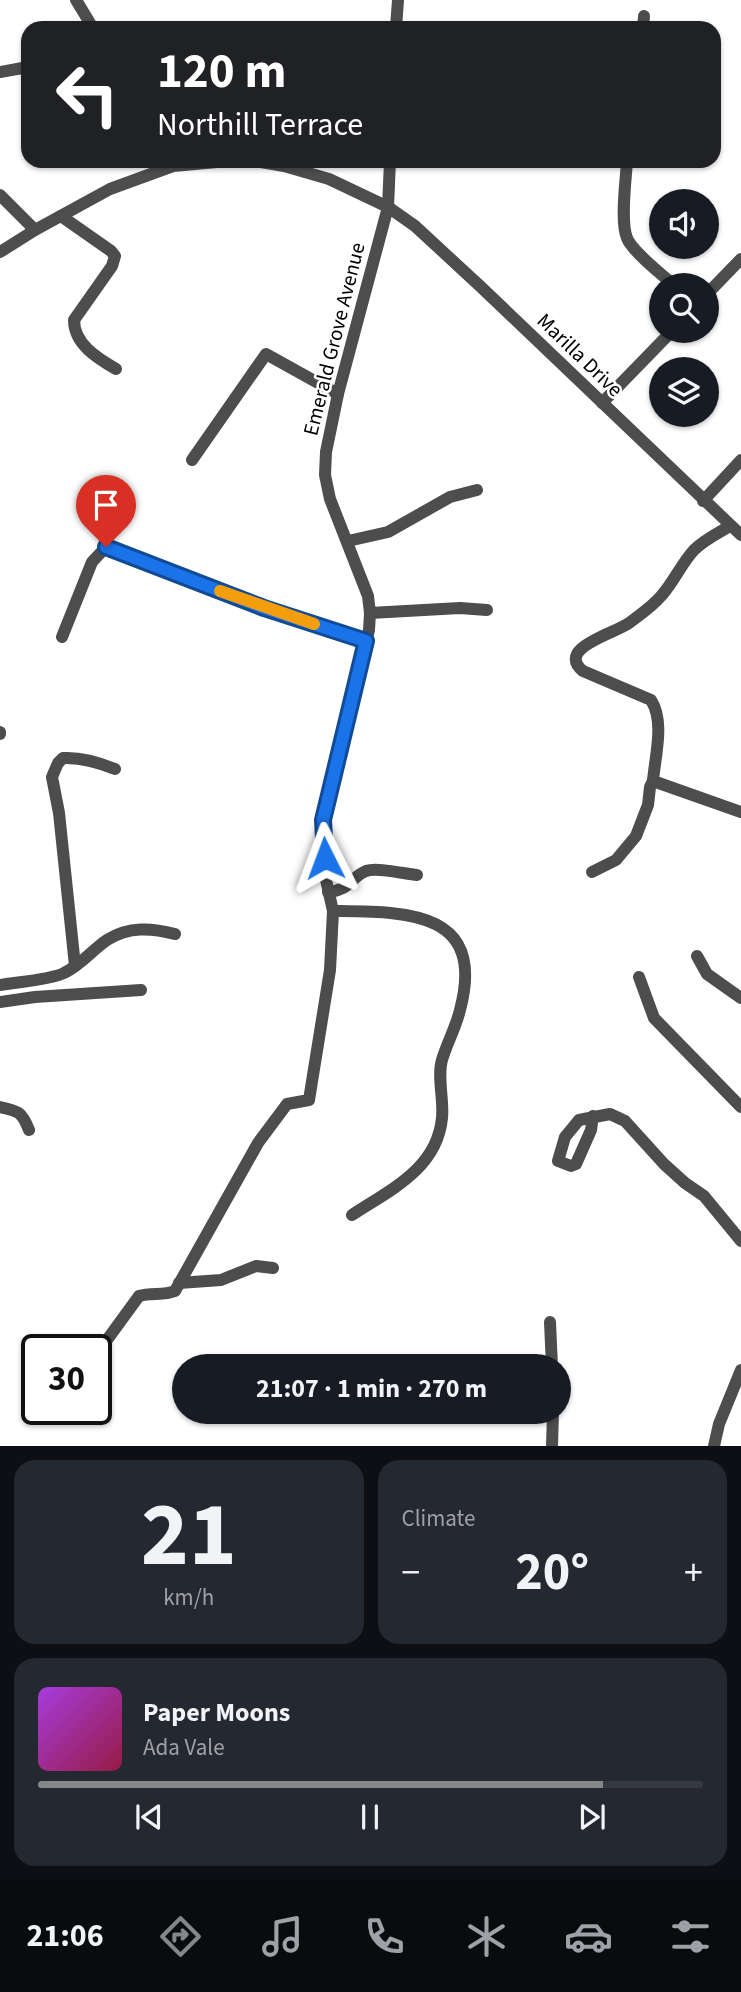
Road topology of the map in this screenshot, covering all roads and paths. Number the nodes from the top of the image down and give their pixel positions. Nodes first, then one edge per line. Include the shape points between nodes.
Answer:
1 (76, 0) edge
2 (398, 0) edge
3 (89, 21) edge
4 (397, 21) edge
5 (21, 68) edge
6 (0, 72) edge
7 (162, 168) edge
8 (291, 168) edge
9 (390, 168) edge
10 (627, 168) edge
11 (0, 195) edge
12 (388, 208) junction
13 (61, 216) junction
14 (35, 230) junction
15 (0, 252) edge
16 (741, 259) edge
17 (661, 273) edge
18 (719, 282) edge
19 (660, 343) edge
20 (116, 369) dead end
21 (338, 394) junction
22 (603, 403) junction
23 (192, 460) dead end
24 (741, 460) edge
25 (477, 490) dead end
26 (703, 500) junction
27 (730, 526) junction
28 (741, 535) edge
29 (348, 541) junction
30 (487, 610) dead end
31 (370, 613) junction
32 (62, 637) dead end
33 (366, 641) junction
34 (116, 769) dead end
35 (653, 781) junction
36 (741, 812) edge
37 (592, 872) dead end
38 (417, 875) dead end
39 (328, 892) junction
40 (333, 911) junction
41 (175, 934) dead end
42 (697, 956) dead end
43 (75, 966) junction
44 (639, 977) dead end
45 (0, 985) edge
46 (141, 990) dead end
47 (741, 998) edge
48 (0, 1002) edge
49 (0, 1107) edge
50 (741, 1107) edge
51 (593, 1116) dead end
52 (29, 1130) dead end
53 (352, 1215) dead end
54 (741, 1241) edge
55 (273, 1268) dead end
56 (179, 1283) junction
57 (550, 1322) dead end
58 (111, 1334) edge
59 (551, 1354) edge
60 (741, 1370) edge
61 (553, 1424) edge
62 (552, 1446) edge
63 (714, 1446) edge

1 - 3 street
2 - 4 street
5 - 6 street
7 - 13 street, Marilla Drive
8 - 12 street, Marilla Drive via 329,179
9 - 12 street, Emerald Grove Avenue
10 - 17 street via 626,237
11 - 14 street
12 - 21 street, Emerald Grove Avenue
12 - 22 street, Marilla Drive via 415,226
13 - 14 street, Marilla Drive
13 - 20 street via 115,256 74,320 74,327 93,355
14 - 15 street, Marilla Drive
16 - 18 street
19 - 22 street
21 - 23 street via 266,354
21 - 29 street, Emerald Grove Avenue via 325,475
22 - 26 street, Marilla Drive
24 - 26 street
25 - 29 street via 450,498 388,532
26 - 27 street, Marilla Drive
27 - 28 street, Marilla Drive
27 - 35 street via 695,550 651,607 623,628 586,644 576,656 583,671 651,700 657,709
29 - 31 street, Emerald Grove Avenue
30 - 31 street
31 - 33 street, Emerald Grove Avenue
32 - 33 street via 92,562 106,547 264,608
33 - 39 street, Emerald Grove Avenue via 323,820
34 - 43 street via 64,758 52,777
35 - 36 street
35 - 37 street via 636,836 616,860
38 - 39 street via 372,870 348,886
39 - 40 street, Emerald Grove Avenue
40 - 53 street via 389,912 435,922 456,940 464,963 461,1008 441,1063 442,1118 434,1148 421,1168
40 - 56 street, Emerald Grove Avenue via 330,970 309,1100 287,1104 258,1143
41 - 43 street via 136,928 109,939
42 - 47 street via 708,974
43 - 45 street via 62,974
44 - 50 street via 654,1018
46 - 48 street
49 - 52 street via 17,1111
51 - 54 street via 610,1114 625,1121 664,1164 705,1196
55 - 56 street via 256,1266 221,1280
56 - 58 street via 167,1294 139,1296
57 - 59 street
60 - 63 street
61 - 62 street

